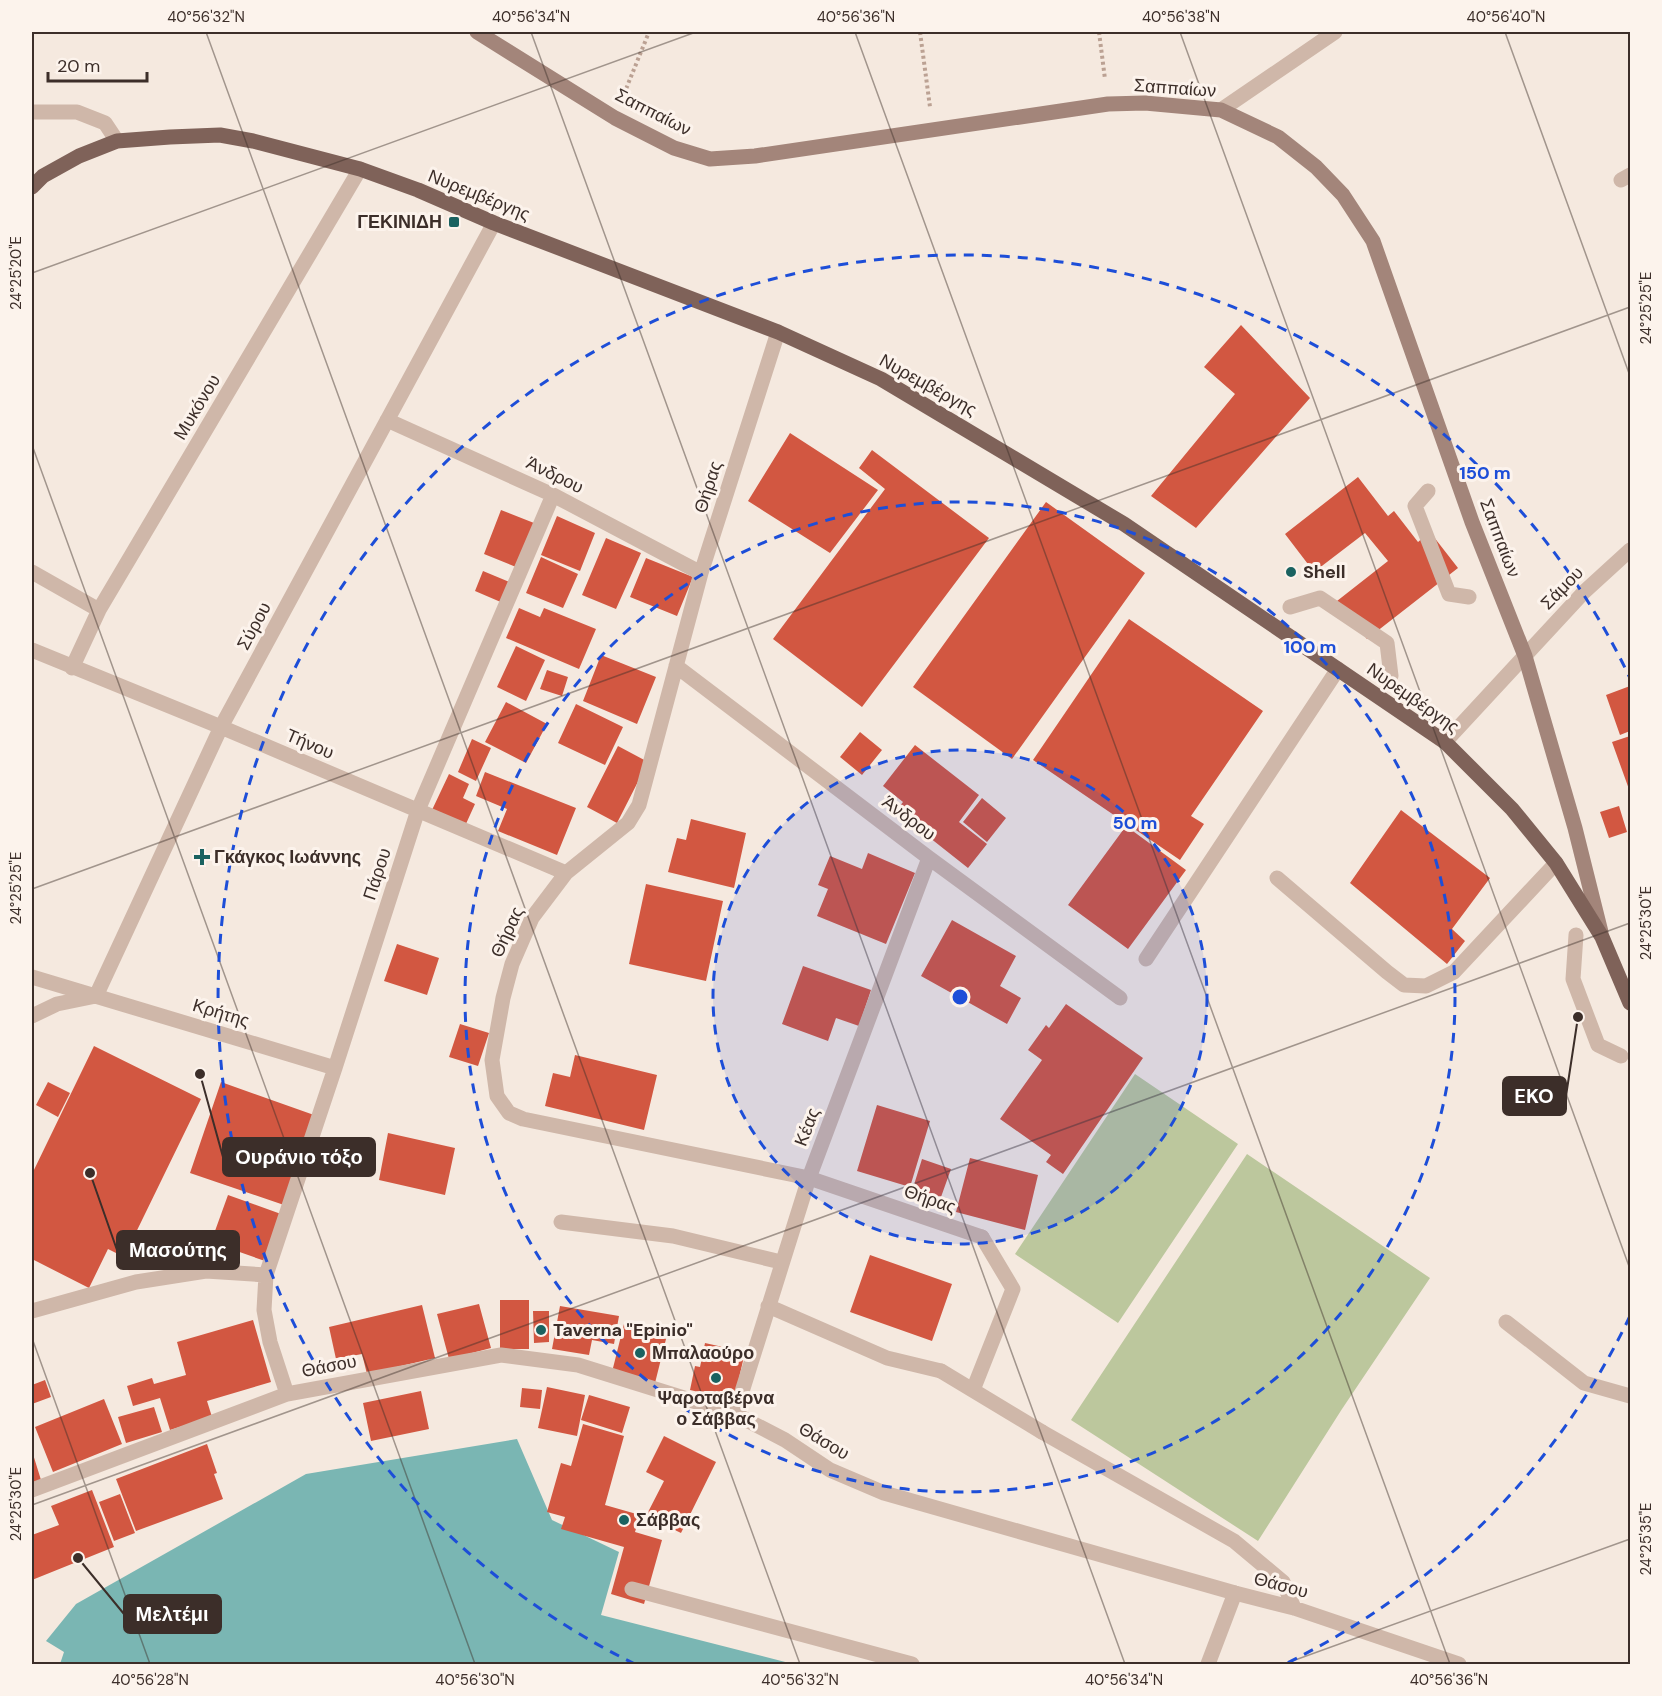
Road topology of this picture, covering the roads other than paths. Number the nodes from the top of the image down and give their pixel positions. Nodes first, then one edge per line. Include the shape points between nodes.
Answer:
1 (477, 32) edge
2 (1335, 32) edge
3 (1221, 110) junction
4 (32, 112) edge
5 (117, 141) junction
6 (360, 169) junction
7 (32, 187) edge
8 (494, 223) junction
9 (778, 332) junction
10 (387, 420) junction
11 (1428, 491) dead end
12 (553, 495) junction
13 (1630, 550) edge
14 (32, 572) edge
15 (701, 573) junction
16 (1469, 597) dead end
17 (1290, 607) dead end
18 (99, 610) junction
19 (34, 654) edge
20 (1525, 656) junction
21 (676, 666) junction
22 (72, 668) junction
23 (1338, 669) junction
24 (1391, 676) dead end
25 (221, 727) junction
26 (1445, 742) junction
27 (418, 810) junction
28 (929, 858) junction
29 (1556, 863) junction
30 (566, 873) junction
31 (1277, 878) dead end
32 (1576, 935) dead end
33 (1602, 937) junction
34 (1146, 959) dead end
35 (32, 977) edge
36 (96, 996) junction
37 (1120, 998) dead end
38 (1630, 1003) edge
39 (32, 1016) edge
40 (1621, 1056) dead end
41 (335, 1068) junction
42 (809, 1178) junction
43 (561, 1222) dead end
44 (782, 1262) junction
45 (266, 1275) junction
46 (768, 1306) junction
47 (32, 1311) edge
48 (1506, 1322) dead end
49 (973, 1390) junction
50 (287, 1394) junction
51 (1630, 1396) edge
52 (735, 1414) junction
53 (32, 1490) edge
54 (632, 1589) dead end
55 (1235, 1593) junction
56 (1294, 1608) junction
57 (912, 1665) edge
58 (1208, 1665) edge
59 (1459, 1665) edge

1 - 3 street, Σαππαίων via 615,117 674,148 710,159 755,156 1108,104
2 - 3 street
3 - 20 street, Σαππαίων via 1278,137 1316,167 1343,195 1373,241 1472,522
4 - 5 street via 77,111 105,123
5 - 6 main road, Νυρεμβέργης via 220,135
5 - 7 main road, Νυρεμβέργης via 79,156
6 - 8 main road, Νυρεμβέργης via 450,202
6 - 18 street, Μυκόνου
8 - 9 main road, Νυρεμβέργης
8 - 10 street, Σύρου
9 - 15 street, Θήρας
9 - 23 main road, Νυρεμβέργης via 881,379 1004,450 1124,524
10 - 12 street, Άνδρου
10 - 25 street, Σύρου
11 - 16 street via 1415,506 1423,528 1449,594
12 - 15 street, Άνδρου
12 - 27 street, Πάρου
13 - 20 street, Σάμου via 1584,592
14 - 18 street
15 - 21 street, Θήρας
17 - 24 street via 1320,597 1387,643
18 - 22 street, Μυκόνου
19 - 22 street, Τήνου
20 - 26 street, Σάμου
20 - 33 street, Σαππαίων
21 - 28 street, Άνδρου
21 - 30 street, Θήρας via 639,805 628,823
22 - 25 street, Τήνου
23 - 26 main road, Νυρεμβέργης
23 - 34 street
25 - 27 street, Τήνου
25 - 36 street, Σύρου
26 - 29 main road, Νυρεμβέργης via 1512,809
27 - 30 street, Τήνου
27 - 41 street, Πάρου
28 - 37 street, Άνδρου
28 - 42 street, Κέας
29 - 31 street via 1454,972 1426,986 1404,984 1387,972
29 - 33 main road, Νυρεμβέργης
30 - 42 street, Θήρας via 532,918 512,964 503,998 492,1060 497,1096 509,1113
32 - 40 street via 1573,979 1598,1045
33 - 38 main road, Νυρεμβέργης
35 - 36 street
36 - 39 street via 57,1004
36 - 41 street, Κρήτης
41 - 45 street, Πάρου
42 - 44 street, Κέας
42 - 49 street, Θήρας via 982,1237 1013,1289
43 - 44 street via 673,1236
44 - 46 street, Κέας
45 - 47 street via 206,1271 136,1282
45 - 50 street, Πάρου via 264,1310
46 - 49 street via 887,1358 941,1371
46 - 52 street, Κέας
48 - 51 street via 1584,1383
49 - 56 street via 1234,1541 1283,1582
50 - 52 street, Θάσου via 501,1355 578,1365
50 - 53 street, Θάσου
52 - 55 street, Θάσου via 830,1470 884,1493
54 - 57 street
55 - 56 street, Θάσου
55 - 58 street
56 - 59 street, Θάσου

